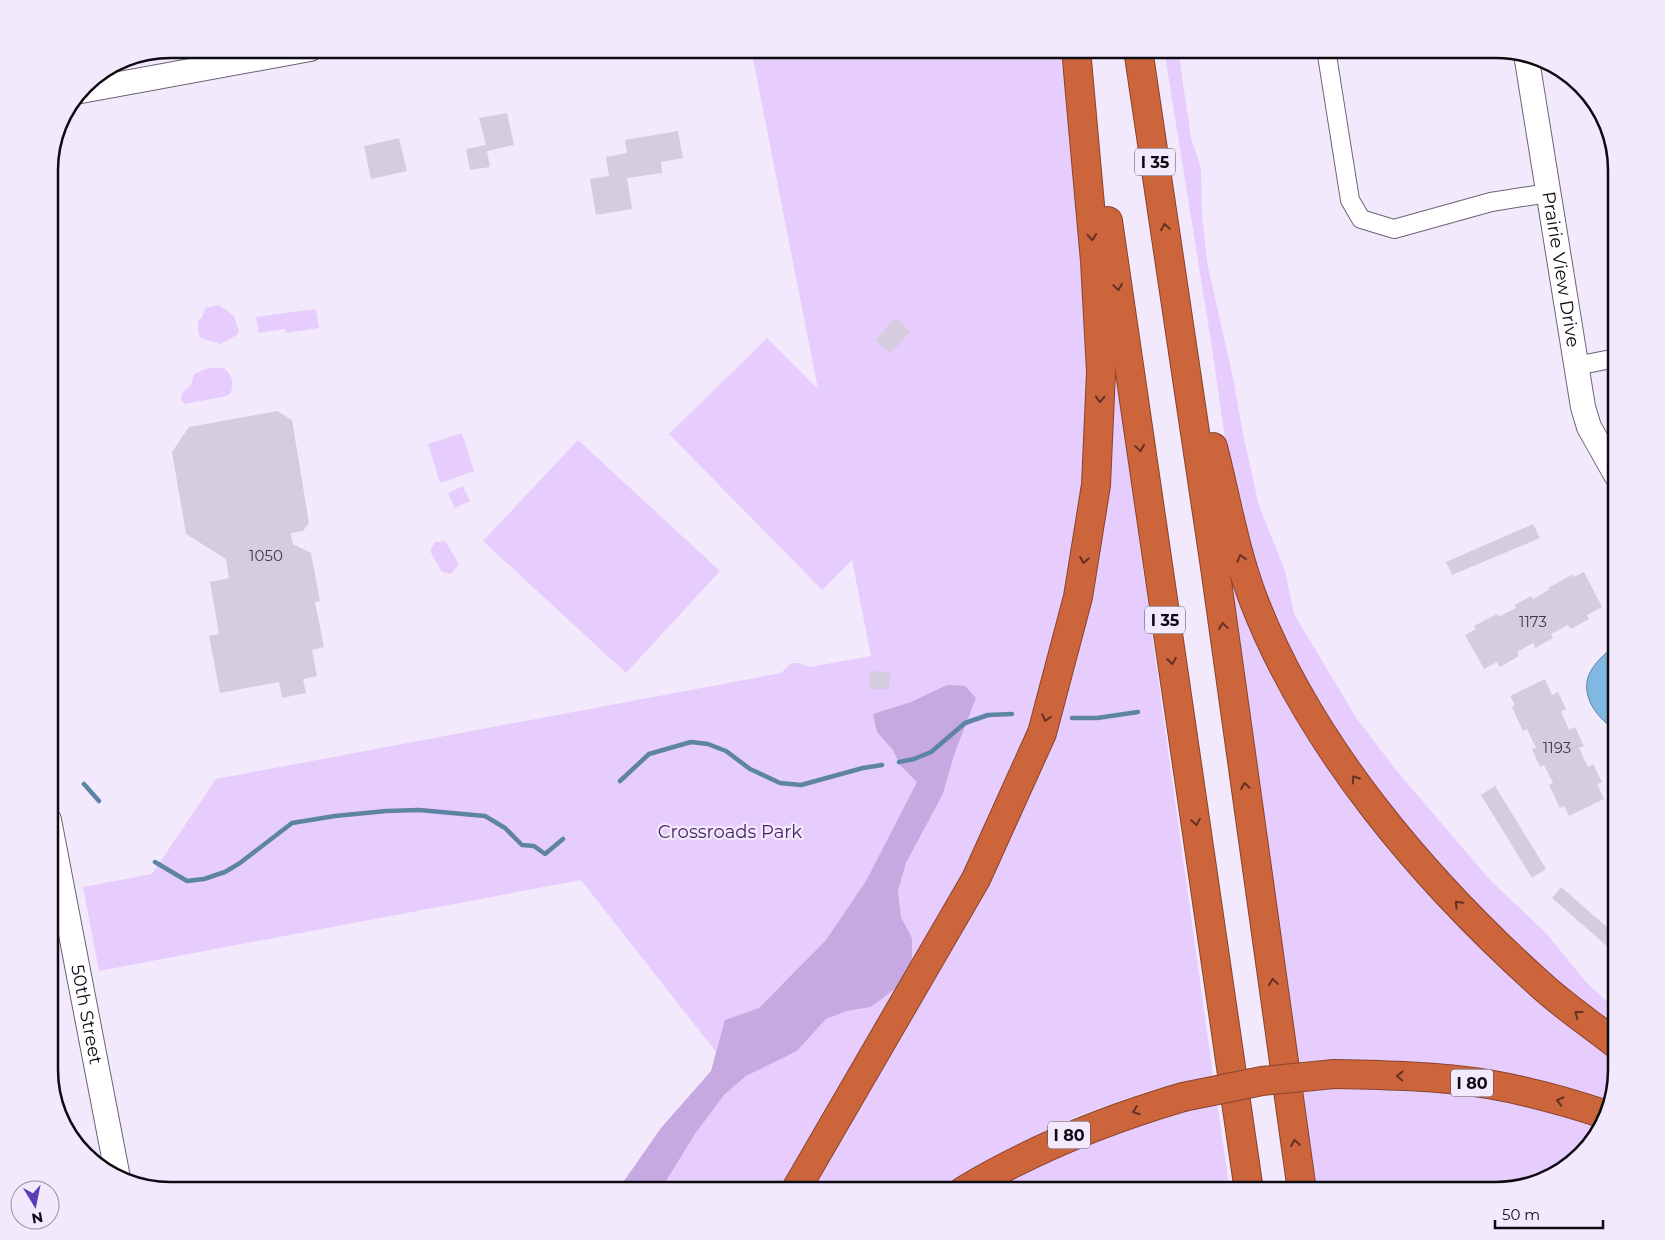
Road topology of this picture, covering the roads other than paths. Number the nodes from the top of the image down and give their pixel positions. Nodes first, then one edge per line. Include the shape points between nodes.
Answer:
1 (249, 58) edge
2 (1077, 58) edge
3 (1083, 58) edge
4 (1139, 58) edge
5 (1327, 58) edge
6 (1527, 62) edge
7 (91, 89) edge
8 (1548, 193) junction
9 (1172, 276) junction
10 (1608, 360) edge
11 (1576, 366) junction
12 (1608, 461) edge
13 (58, 893) edge
14 (1608, 1038) edge
15 (1599, 1113) edge
16 (116, 1169) edge
17 (800, 1182) edge
18 (977, 1182) edge
19 (1248, 1182) edge
20 (1301, 1182) edge

1 - 7 main road
2 -> 17 highway via 1095,261 1101,372 1096,485 1078,597 1042,733 976,880
3 -> 19 highway, I 35
9 -> 4 highway, I 35
5 - 8 street via 1350,200 1361,219 1394,229 1491,202
6 - 8 main road, Prairie View Drive
8 - 11 main road, Prairie View Drive
14 -> 9 highway via 1543,987 1458,905 1380,815 1311,717 1279,660 1254,600 1234,537
20 -> 9 highway, I 35
10 - 11 street
11 - 12 main road, Prairie View Drive via 1589,427
13 - 16 main road, 50th Street
15 -> 18 highway, I 80, bridge via 1487,1084 1410,1076 1334,1074 1262,1081 1183,1097 1069,1135

